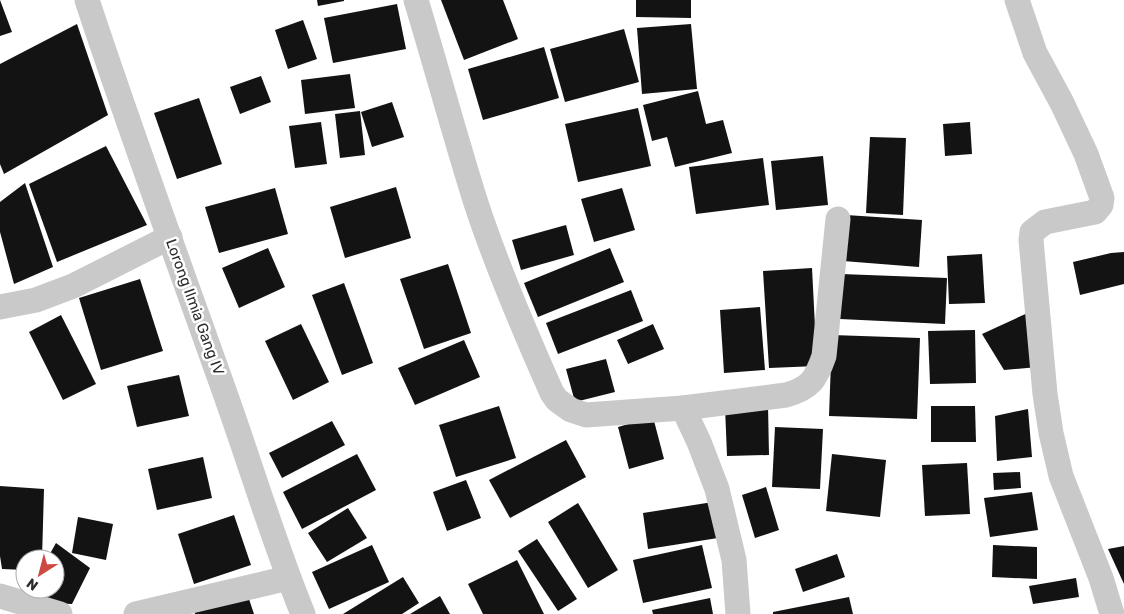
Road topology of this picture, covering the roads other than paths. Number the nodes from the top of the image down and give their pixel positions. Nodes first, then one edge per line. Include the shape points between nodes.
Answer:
1 (87, 0) edge
2 (416, 0) edge
3 (1021, 1) edge
4 (838, 219) dead end
5 (170, 237) junction
6 (0, 307) edge
7 (683, 408) junction
8 (288, 578) junction
9 (0, 596) edge
10 (60, 614) edge
11 (136, 614) edge
12 (303, 614) edge
13 (738, 614) edge
14 (1112, 614) edge

1 - 5 street, Lorong Ilmia Gang IV
2 - 7 street via 475,199 531,349 552,393 570,410 586,415
3 - 14 street via 1036,53 1086,154 1102,198 1095,212 1045,222 1032,232 1031,240 1051,433 1061,476
4 - 7 street via 824,356 814,380 798,392 786,395
5 - 6 street via 73,286 36,300
5 - 8 street, Lorong Ilmia Gang IV
7 - 13 street via 717,489 734,560
8 - 11 street
8 - 12 street, Lorong Ilmia Gang IV
9 - 10 street

